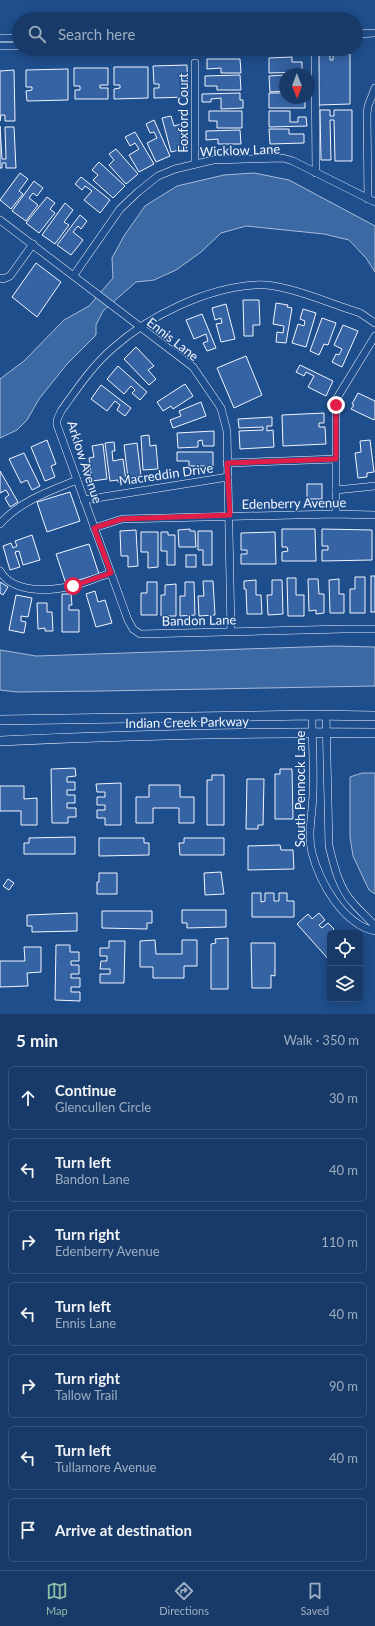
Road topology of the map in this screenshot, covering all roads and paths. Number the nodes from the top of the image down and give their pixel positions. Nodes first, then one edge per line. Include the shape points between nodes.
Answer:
1 (375, 33) edge
2 (363, 34) edge
3 (0, 38) edge
4 (12, 38) edge
5 (0, 46) edge
6 (12, 46) edge
7 (315, 57) dead end
8 (195, 63) dead end
9 (375, 88) edge
10 (195, 163) junction
11 (316, 173) junction
12 (372, 200) edge
13 (0, 220) edge
14 (33, 244) junction
15 (74, 275) junction
16 (0, 278) edge
17 (375, 323) edge
18 (140, 328) junction
19 (375, 336) edge
20 (336, 459) junction
21 (227, 463) junction
22 (228, 478) junction
23 (77, 480) junction
24 (375, 486) edge
25 (336, 490) junction
26 (84, 500) junction
27 (336, 514) junction
28 (230, 515) junction
29 (375, 515) edge
30 (0, 524) edge
31 (94, 528) junction
32 (0, 570) edge
33 (111, 573) junction
34 (375, 629) edge
35 (231, 631) junction
36 (312, 715) junction
37 (326, 715) junction
38 (375, 716) edge
39 (0, 720) edge
40 (312, 733) junction
41 (326, 733) junction
42 (375, 733) edge
43 (0, 740) edge
44 (375, 926) edge
45 (375, 931) edge

1 - 2 street
3 - 4 street
5 - 6 street
7 - 11 street
8 - 10 street, Foxford Court
9 - 12 street via 367,114
10 - 11 street, Wicklow Lane via 212,160 282,158
10 - 15 street, Wicklow Lane via 158,176 138,192 120,209
11 - 12 street, Wicklow Lane
13 - 14 street, Ennis Lane
14 - 15 street, Ennis Lane
14 - 16 street via 10,276
15 - 18 street, Ennis Lane
17 - 18 street, Arklow Avenue via 360,313 313,297 256,284 207,293 171,309
18 - 21 street, Ennis Lane via 193,367 221,408 226,431
18 - 23 street, Arklow Avenue via 113,347 96,365 57,420
19 - 20 street via 337,398
20 - 21 street
20 - 25 street
21 - 22 street, Ennis Lane
22 - 26 street, Macreddin Drive
22 - 28 street, Ennis Lane
23 - 26 street, Arklow Avenue
23 - 30 street via 18,507
24 - 25 street
25 - 27 street
26 - 31 street, Arklow Avenue
27 - 28 street, Edenberry Avenue
27 - 29 street, Edenberry Avenue
28 - 31 street, Edenberry Avenue via 122,519
28 - 35 street, Ennis Lane
31 - 33 street, Bandon Lane
32 - 33 street via 10,581 33,589 73,586
33 - 35 street, Bandon Lane via 128,620 133,629 140,634
34 - 35 street, Bandon Lane
36 - 37 street, Indian Creek Parkway
36 - 39 street, Indian Creek Parkway
36 - 40 street, South Pennock Lane
37 - 38 street, Indian Creek Parkway
37 - 41 street, South Pennock Lane
40 - 41 street, Indian Creek Parkway
40 - 43 street, Indian Creek Parkway
40 - 45 street, South Pennock Lane via 312,852 330,895 345,913 365,929
41 - 42 street, Indian Creek Parkway
41 - 44 street, South Pennock Lane via 329,846 334,866 343,889

